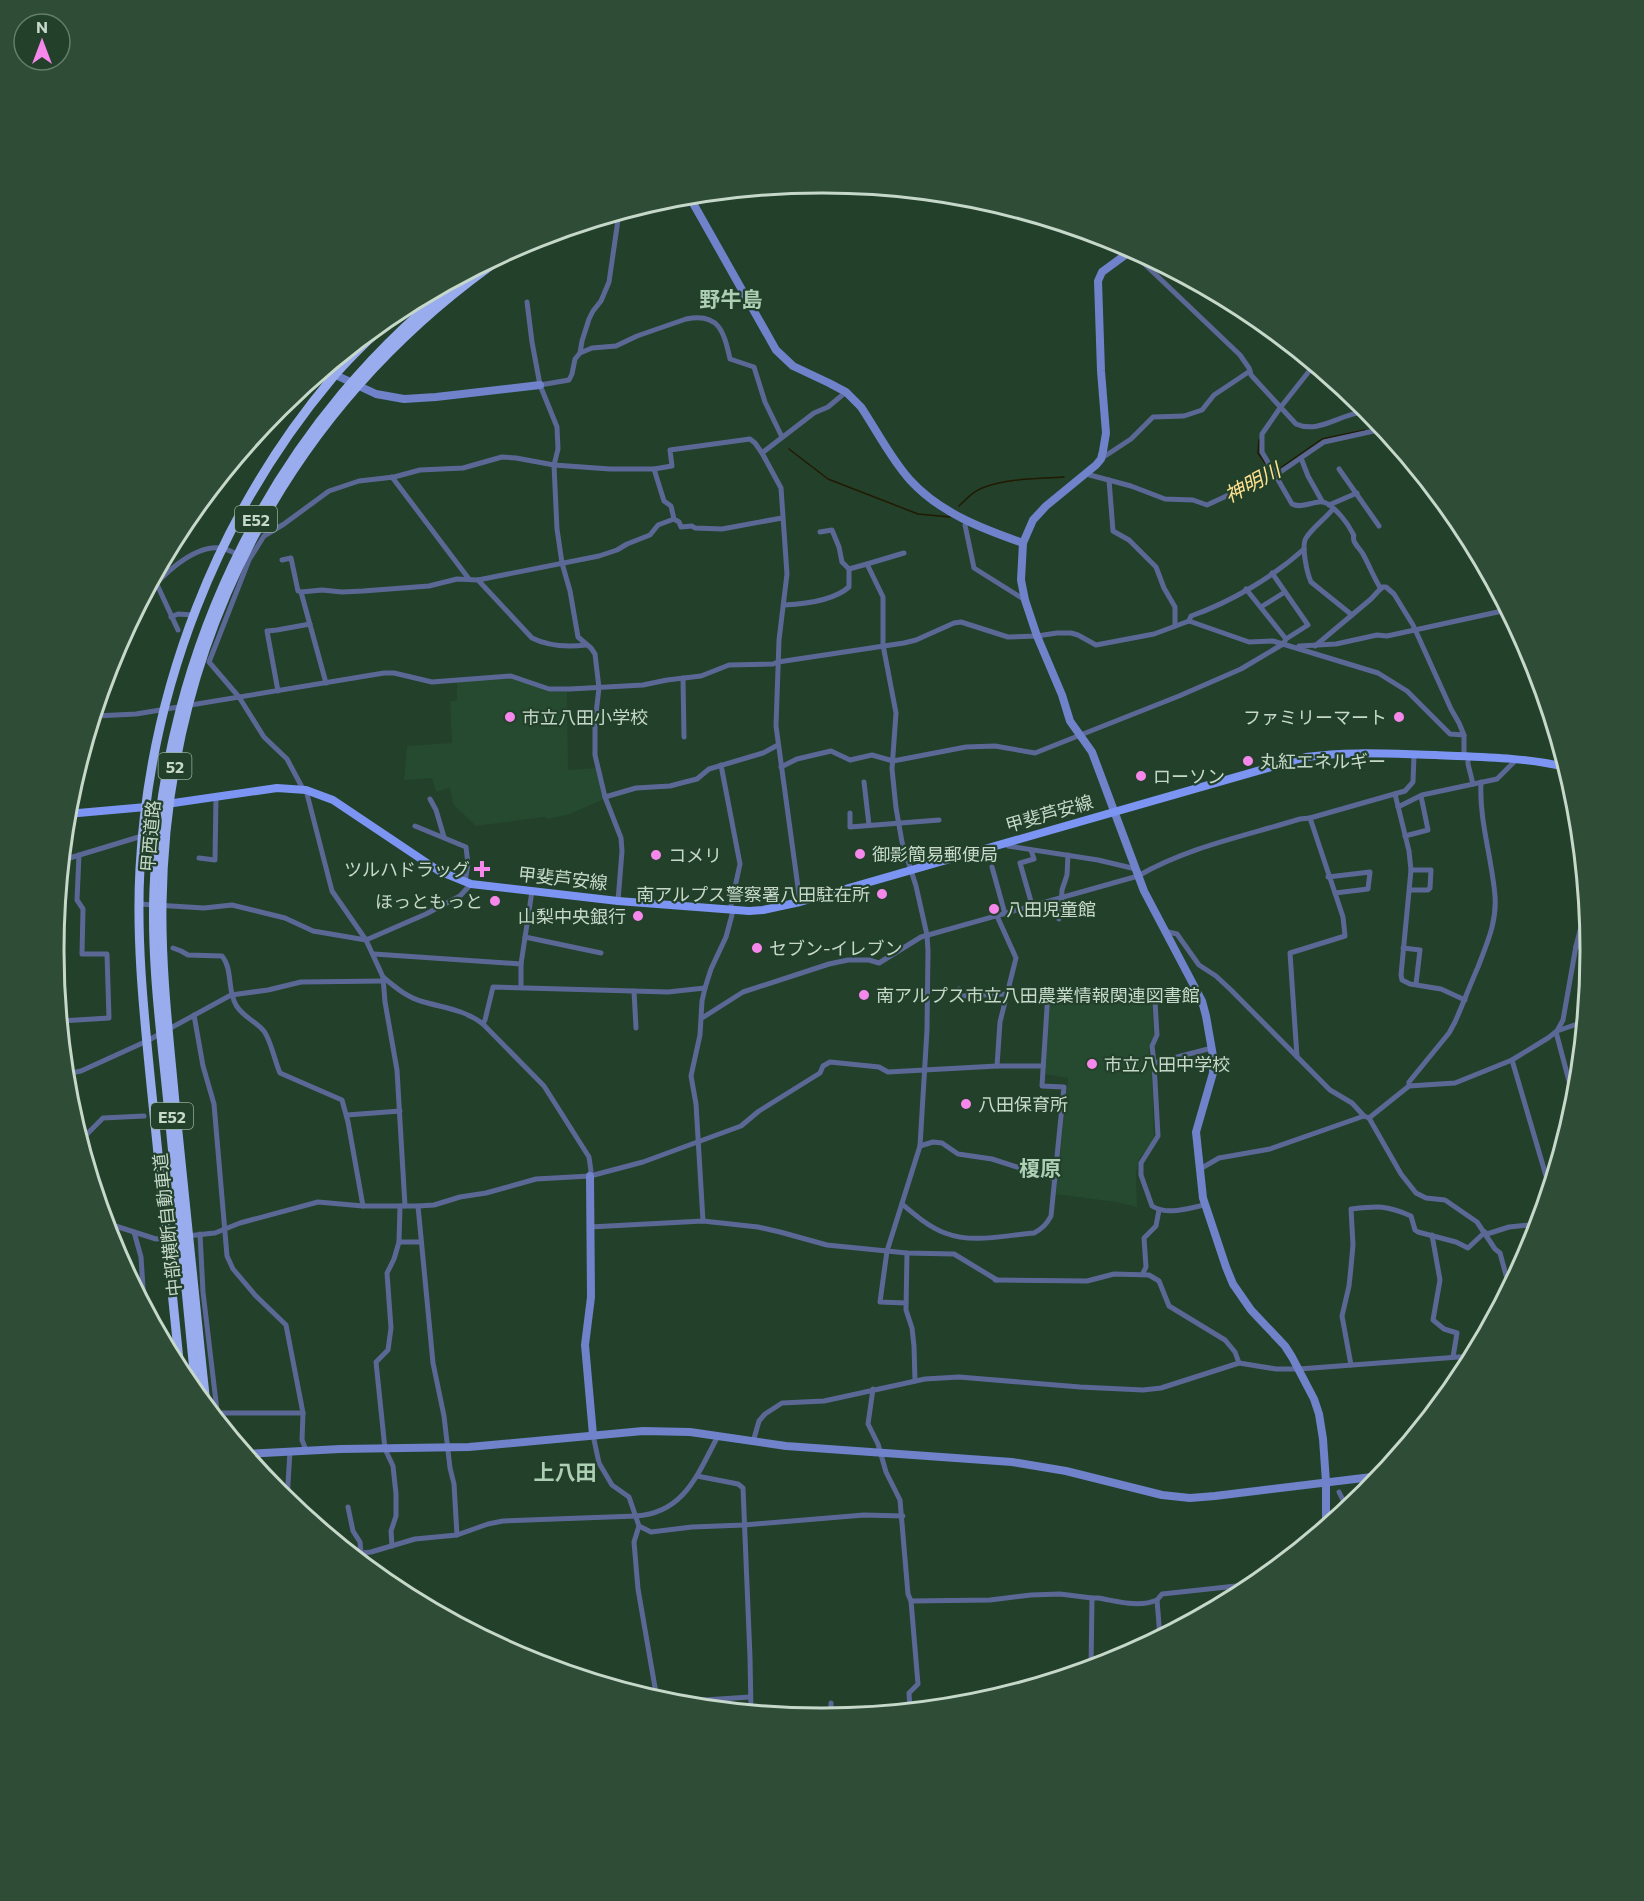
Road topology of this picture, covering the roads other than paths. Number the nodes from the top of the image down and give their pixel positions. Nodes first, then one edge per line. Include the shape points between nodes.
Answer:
1 (694, 204) edge
2 (618, 221) edge
3 (1123, 256) edge
4 (1149, 268) edge
5 (472, 279) edge
6 (446, 292) edge
7 (527, 302) dead end
8 (580, 353) junction
9 (351, 358) edge
10 (1250, 371) junction
11 (1309, 371) edge
12 (335, 374) junction
13 (358, 385) junction
14 (540, 385) junction
15 (846, 392) junction
16 (1280, 408) junction
17 (1357, 414) edge
18 (1373, 431) edge
19 (782, 437) junction
20 (762, 453) junction
21 (1301, 458) junction
22 (1101, 459) junction
23 (554, 465) junction
24 (654, 469) junction
25 (1339, 469) dead end
26 (1275, 473) junction
27 (1086, 474) junction
28 (392, 477) junction
29 (1109, 480) junction
30 (1357, 493) junction
31 (1322, 501) junction
32 (1331, 507) junction
33 (782, 518) junction
34 (674, 519) junction
35 (967, 521) junction
36 (1379, 526) dead end
37 (820, 532) dead end
38 (1023, 543) junction
39 (222, 548) junction
40 (1304, 549) junction
41 (904, 553) dead end
42 (246, 558) junction
43 (282, 560) dead end
44 (562, 563) junction
45 (867, 564) junction
46 (849, 569) junction
47 (1272, 573) junction
48 (165, 574) edge
49 (469, 579) junction
50 (478, 580) junction
51 (158, 587) edge
52 (1381, 588) junction
53 (1246, 589) junction
54 (301, 592) junction
55 (1285, 592) junction
56 (1025, 600) junction
57 (784, 605) junction
58 (1261, 607) junction
59 (1499, 612) edge
60 (193, 615) junction
61 (1352, 615) junction
62 (171, 617) junction
63 (1189, 621) junction
64 (309, 624) junction
65 (1174, 626) junction
66 (178, 630) dead end
67 (1416, 630) junction
68 (1037, 636) junction
69 (1284, 641) junction
70 (586, 645) junction
71 (883, 645) junction
72 (1294, 646) junction
73 (1315, 646) junction
74 (778, 662) junction
75 (683, 678) junction
76 (326, 683) junction
77 (599, 688) junction
78 (278, 691) junction
79 (239, 697) junction
80 (188, 705) junction
81 (164, 708) junction
82 (102, 716) edge
83 (1079, 735) junction
84 (1464, 735) junction
85 (684, 737) dead end
86 (778, 745) junction
87 (1414, 755) junction
88 (1466, 756) junction
89 (1516, 760) junction
90 (893, 761) junction
91 (722, 765) junction
92 (1556, 765) edge
93 (781, 766) junction
94 (864, 782) dead end
95 (1481, 782) junction
96 (1473, 784) junction
97 (305, 789) junction
98 (1395, 794) junction
99 (216, 796) junction
100 (1421, 796) junction
101 (605, 797) junction
102 (430, 799) dead end
103 (169, 803) junction
104 (146, 807) junction
105 (1398, 807) junction
106 (1114, 811) junction
107 (77, 813) edge
108 (850, 813) dead end
109 (1310, 818) junction
110 (939, 820) dead end
111 (898, 823) junction
112 (869, 825) junction
113 (415, 826) dead end
114 (158, 834) junction
115 (142, 836) junction
116 (1405, 836) junction
117 (444, 837) junction
118 (1007, 842) junction
119 (1031, 850) junction
120 (79, 855) junction
121 (1068, 855) junction
122 (70, 858) edge
123 (199, 858) dead end
124 (992, 867) dead end
125 (910, 870) junction
126 (1411, 870) junction
127 (1137, 872) junction
128 (1328, 877) junction
129 (468, 883) junction
130 (1410, 890) junction
131 (532, 891) junction
132 (1335, 893) junction
133 (1061, 896) junction
134 (618, 901) junction
135 (800, 902) junction
136 (139, 904) junction
137 (162, 905) junction
138 (1032, 905) junction
139 (731, 911) junction
140 (1005, 914) junction
141 (997, 916) junction
142 (1059, 919) dead end
143 (1164, 931) junction
144 (1579, 933) edge
145 (927, 935) junction
146 (525, 937) junction
147 (366, 939) junction
148 (1576, 946) junction
149 (1580, 947) edge
150 (173, 948) dead end
151 (1403, 948) junction
152 (601, 953) dead end
153 (374, 954) junction
154 (521, 964) junction
155 (383, 979) junction
156 (1416, 984) junction
157 (521, 987) junction
158 (705, 988) junction
159 (959, 989) dead end
160 (634, 991) junction
161 (231, 994) junction
162 (1006, 994) junction
163 (1465, 1000) junction
164 (194, 1015) junction
165 (702, 1018) junction
166 (68, 1021) edge
167 (483, 1024) junction
168 (1576, 1024) edge
169 (636, 1028) dead end
170 (168, 1030) junction
171 (1556, 1031) junction
172 (147, 1041) junction
173 (1212, 1048) junction
174 (1297, 1057) junction
175 (1512, 1060) junction
176 (1154, 1063) junction
177 (997, 1066) junction
178 (1043, 1066) junction
179 (924, 1070) junction
180 (75, 1072) edge
181 (1568, 1080) edge
182 (1409, 1086) junction
183 (400, 1111) junction
184 (346, 1115) junction
185 (144, 1116) dead end
186 (1367, 1117) junction
187 (87, 1134) edge
188 (699, 1142) junction
189 (920, 1146) junction
190 (1200, 1169) junction
191 (1545, 1174) edge
192 (590, 1176) junction
193 (1055, 1179) junction
194 (902, 1204) junction
195 (1205, 1205) junction
196 (363, 1206) junction
197 (402, 1206) junction
198 (418, 1206) junction
199 (1159, 1210) junction
200 (703, 1221) junction
201 (1528, 1225) edge
202 (117, 1227) edge
203 (590, 1227) junction
204 (225, 1229) junction
205 (134, 1232) junction
206 (1486, 1233) junction
207 (200, 1234) junction
208 (188, 1235) junction
209 (1432, 1235) junction
210 (167, 1238) junction
211 (399, 1242) junction
212 (421, 1242) junction
213 (887, 1251) junction
214 (907, 1254) junction
215 (1143, 1273) junction
216 (1506, 1275) edge
217 (143, 1286) edge
218 (906, 1303) junction
219 (178, 1348) edge
220 (1453, 1357) junction
221 (1461, 1357) edge
222 (1239, 1363) junction
223 (1351, 1365) junction
224 (1299, 1369) junction
225 (194, 1374) edge
226 (199, 1381) edge
227 (915, 1381) junction
228 (204, 1388) edge
229 (873, 1389) junction
230 (217, 1406) edge
231 (303, 1413) junction
232 (224, 1416) edge
233 (594, 1435) junction
234 (718, 1436) junction
235 (753, 1442) junction
236 (446, 1448) junction
237 (385, 1449) junction
238 (306, 1450) junction
239 (290, 1451) junction
240 (881, 1453) junction
241 (256, 1454) edge
242 (697, 1476) junction
243 (1366, 1478) edge
244 (1326, 1482) junction
245 (288, 1488) edge
246 (1339, 1492) dead end
247 (1343, 1500) edge
248 (348, 1507) dead end
249 (1326, 1515) edge
250 (636, 1516) junction
251 (903, 1516) junction
252 (639, 1526) junction
253 (744, 1526) junction
254 (457, 1535) junction
255 (392, 1546) junction
256 (361, 1551) edge
257 (363, 1553) edge
258 (1233, 1586) edge
259 (1092, 1599) junction
260 (911, 1600) junction
261 (1156, 1600) junction
262 (1159, 1629) edge
263 (1091, 1658) edge
264 (655, 1689) edge
265 (750, 1697) junction
266 (710, 1700) edge
267 (831, 1702) dead end
268 (910, 1703) edge
269 (750, 1704) edge
270 (831, 1708) edge

1 - 15 street via 776,351 793,366
2 - 8 street via 609,282 589,319
3 - 22 street via 1102,272 1098,281 1106,433
4 - 10 street via 1240,355
5 - 13 highway, 甲西道路 / 52
6 - 114 highway, 中部横断自動車道 / E52, bridge via 363,370 318,424 261,509 220,592 191,670 171,749
7 - 14 street
8 - 14 street via 569,380
8 - 19 street via 616,346 686,319 711,320 724,335 730,359 754,367
9 - 12 highway, 甲西道路 / 52
10 - 16 street
10 - 22 street via 1214,394 1202,410 1184,417 1153,417 1131,439
11 - 16 street
12 - 13 street
12 - 39 highway, 甲西道路 / 52 via 272,460
13 - 14 street via 383,395 420,399
13 - 42 highway, 甲西道路 / 52 via 291,473 266,513
14 - 23 street via 557,427
15 - 19 street
15 - 35 street via 861,407 911,481 936,503
16 - 17 street via 1296,424 1309,428
16 - 26 street via 1263,434 1262,452
18 - 21 street via 1329,440
19 - 20 street
20 - 24 street via 755,442 742,439 670,450 672,466
20 - 33 street via 781,488
21 - 26 street
21 - 31 street
22 - 27 street
23 - 24 street
23 - 28 street via 502,457 463,468 420,470
23 - 44 street
24 - 34 street
25 - 30 street
26 - 29 street via 1207,505 1165,499
26 - 31 street via 1295,506
27 - 29 street
27 - 38 street via 1033,520
28 - 42 street via 359,481 329,491 264,536
28 - 49 street
29 - 65 street via 1113,531 1130,540 1156,567 1175,607
30 - 32 street
30 - 36 street
31 - 32 street
32 - 40 street via 1325,520 1306,538
32 - 52 street via 1353,534
33 - 34 street via 722,529 681,527
33 - 57 street via 787,574
34 - 44 street via 617,550
35 - 38 street
35 - 56 street via 974,568
37 - 46 street via 832,530 842,562
38 - 56 street via 1021,580
39 - 42 street
39 - 48 street via 202,550
39 - 60 highway, 甲西道路 / 52
40 - 47 street
40 - 61 street via 1311,582
41 - 45 street
42 - 79 street via 209,662
42 - 80 highway, 甲西道路 / 52 via 209,638
43 - 54 street via 291,558
44 - 50 street
44 - 70 street via 578,638
45 - 46 street
45 - 71 street via 883,597
46 - 57 street via 849,587 844,592
47 - 53 street
47 - 55 street
49 - 50 street
49 - 54 street via 429,586
50 - 70 street via 532,638 561,645
51 - 62 street
52 - 61 street
52 - 67 street via 1386,587 1394,594
53 - 58 street
53 - 63 street via 1218,607 1191,616
54 - 64 street
55 - 58 street
55 - 69 street via 1308,625
56 - 68 street
57 - 74 street
58 - 69 street
59 - 67 street
60 - 62 street
60 - 81 highway, 甲西道路 / 52
61 - 73 street
62 - 66 street
63 - 65 street
63 - 69 street via 1249,642
64 - 76 street
64 - 78 street via 267,631
65 - 68 street via 1154,634 1096,645 1071,633
67 - 73 street
67 - 84 street
68 - 71 street via 1008,637 961,622 916,640
68 - 83 street
69 - 72 street
69 - 83 street via 1241,669
70 - 77 street via 595,654
71 - 74 street
71 - 90 street via 896,713
72 - 73 street
72 - 84 street via 1388,678 1407,691 1450,734
74 - 75 street via 729,665
74 - 86 street
75 - 77 street
75 - 85 street
76 - 77 street via 394,673 432,682 511,676 549,689
76 - 78 street
77 - 101 street via 596,755
78 - 79 street
79 - 80 street
79 - 97 street via 264,737 287,759
80 - 81 street
80 - 103 highway, 甲西道路 / 52
81 - 82 street
81 - 104 highway, 甲西道路 / 52
83 - 90 street via 1035,753 995,746 966,747
83 - 106 street via 1092,752
84 - 88 street
86 - 91 street
86 - 93 street
87 - 88 main road, 甲斐芦安線
87 - 98 street via 1413,782 1405,791
87 - 106 main road, 甲斐芦安線 via 1351,753 1306,757
88 - 89 main road, 甲斐芦安線
88 - 96 street
89 - 92 main road, 甲斐芦安線
89 - 95 street via 1497,778
90 - 93 street via 872,755 850,760 831,751
90 - 111 street
91 - 101 street via 685,783 636,788
91 - 139 street via 740,864
93 - 135 street
94 - 112 street
95 - 96 street
95 - 163 street via 1483,826 1496,897 1490,938
96 - 100 street
97 - 99 main road, 甲斐芦安線 via 277,788
97 - 129 main road, 甲斐芦安線 via 333,800 439,871
97 - 147 street via 332,891
98 - 105 street
98 - 109 street
99 - 103 main road, 甲斐芦安線
99 - 123 street via 215,860
100 - 105 street
100 - 116 street via 1428,830
101 - 134 street via 621,838
102 - 117 street
103 - 104 main road, 甲斐芦安線
103 - 137 highway, 甲西道路 / 52
104 - 107 main road, 甲斐芦安線
104 - 115 highway, 甲西道路 / 52
105 - 116 street
106 - 118 main road, 甲斐芦安線
106 - 127 street
108 - 112 street via 850,826
109 - 127 street via 1180,855
109 - 128 street
110 - 111 street
111 - 112 street
111 - 125 street
113 - 117 street
114 - 225 highway, 中部横断自動車道 / E52, bridge via 154,928 158,1007
114 - 226 highway, 中部横断自動車道 / E52, bridge via 163,1019
115 - 120 street
115 - 136 highway, 甲西道路 / 52
116 - 126 street
117 - 129 street via 466,847
118 - 119 street via 1008,846
118 - 125 main road, 甲斐芦安線
119 - 121 street
119 - 138 street via 1034,859 1020,863
120 - 122 street
120 - 166 street via 77,900 83,909 82,954 106,954 109,1018
121 - 127 street
121 - 133 street
124 - 140 street
125 - 135 main road, 甲斐芦安線
125 - 145 street
126 - 130 street
126 - 130 street via 1431,870 1428,890
127 - 133 street
127 - 143 street
128 - 132 street
128 - 132 street via 1370,872 1368,889
129 - 131 main road, 甲斐芦安線
129 - 147 street via 460,896
130 - 151 street
131 - 134 main road, 甲斐芦安線
131 - 146 street
132 - 174 street via 1346,936 1290,952
133 - 138 street
133 - 142 street
134 - 139 main road, 甲斐芦安線
135 - 139 main road, 甲斐芦安線 via 763,910
136 - 137 street
136 - 172 highway, 甲西道路 / 52
137 - 147 street via 232,905 285,918 313,931
137 - 170 highway, 甲西道路 / 52
138 - 140 street
139 - 158 street via 726,937
140 - 141 street
141 - 145 street
141 - 162 street via 1016,958
143 - 173 street via 1202,1001
143 - 174 street via 1177,934 1198,965 1224,983
144 - 148 street
145 - 165 street via 879,963 848,960 829,964 743,992
145 - 179 street
146 - 152 street
146 - 154 street
147 - 153 street
148 - 149 street
148 - 171 street via 1563,1020
150 - 161 street via 188,955 222,956 227,964
151 - 156 street via 1402,980
151 - 156 street via 1420,950
153 - 154 street
153 - 155 street
154 - 157 street
155 - 161 street via 301,982
155 - 167 street via 411,997 473,1016
155 - 183 street
156 - 163 street via 1442,989
157 - 160 street
157 - 167 street via 493,987
158 - 160 street
158 - 165 street
159 - 162 street via 960,996
160 - 169 street
161 - 164 street
161 - 184 street via 237,1007 266,1033 280,1073 342,1100
162 - 177 street
163 - 182 street via 1449,1033
164 - 170 street
164 - 204 street via 214,1104
165 - 188 street via 691,1076
167 - 192 street via 543,1086 589,1157
168 - 171 street
170 - 172 street
170 - 208 highway, 甲西道路 / 52
171 - 175 street
171 - 181 street
172 - 180 street
172 - 210 highway, 甲西道路 / 52
173 - 176 street
173 - 190 street via 1213,1073 1196,1132
174 - 186 street via 1330,1090
175 - 182 street via 1455,1083
175 - 191 street
176 - 178 street via 1152,1046 1157,1035 1155,1002 1151,997 1048,992
176 - 199 street via 1158,1136 1141,1163 1141,1175 1152,1206
177 - 178 street
177 - 179 street
178 - 193 street via 1042,1086 1064,1087
179 - 188 street via 888,1072 879,1067 830,1062 820,1073 741,1126
179 - 189 street
182 - 186 street
183 - 184 street
183 - 197 street
184 - 196 street
185 - 187 street via 103,1118
186 - 190 street via 1270,1149 1219,1158
186 - 206 street via 1416,1193 1445,1200
188 - 192 street
188 - 200 street
189 - 193 street via 942,1143 958,1154 992,1159
189 - 194 street
190 - 195 street
192 - 198 street via 536,1179
192 - 203 street
193 - 194 street via 1051,1216 1034,1233 981,1239 945,1233
194 - 213 street
195 - 199 street
195 - 224 street via 1233,1284 1285,1346
196 - 197 street
196 - 204 street via 318,1202
197 - 198 street
197 - 211 street
198 - 212 street
199 - 215 street via 1156,1226 1144,1238
200 - 203 street
200 - 213 street via 780,1232 827,1245
201 - 206 street
202 - 205 street
203 - 233 street via 591,1297 585,1345
204 - 207 street
204 - 231 street via 227,1256 233,1269 286,1325
205 - 210 street
205 - 217 street
206 - 209 street via 1468,1248
206 - 216 street via 1500,1253
207 - 208 street
207 - 230 street
208 - 210 street
208 - 228 highway, 甲西道路 / 52
209 - 220 street via 1440,1280 1433,1320 1457,1333
209 - 223 street via 1415,1230 1411,1216 1392,1208 1351,1209 1352,1267 1342,1325
210 - 219 highway, 甲西道路 / 52
211 - 212 street
211 - 237 street via 387,1273 391,1328 388,1350 376,1362
212 - 236 street
213 - 214 street
213 - 218 street via 880,1302
214 - 215 street via 954,1254 996,1280 1087,1281 1114,1274
214 - 218 street
215 - 222 street via 1159,1281 1169,1306 1225,1340
218 - 227 street via 912,1328
220 - 221 street
220 - 223 street
222 - 224 street
222 - 227 street via 1143,1390 959,1377
223 - 224 street
224 - 244 street via 1319,1414
227 - 229 street
229 - 235 street via 824,1401 782,1403 759,1421
229 - 240 street via 868,1420
231 - 232 street
231 - 238 street via 302,1440
233 - 234 street via 643,1431
233 - 236 street
233 - 250 street via 599,1463 612,1485 629,1497
234 - 235 street
234 - 242 street
235 - 240 street
236 - 237 street
236 - 254 street via 454,1484
237 - 238 street
237 - 255 street via 393,1466 396,1494
238 - 239 street
239 - 241 street
239 - 245 street
240 - 244 street via 1036,1465 1190,1498
240 - 251 street
242 - 250 street via 687,1492 666,1509
242 - 253 street via 743,1488
243 - 244 street
244 - 249 street
246 - 247 street
248 - 256 street
250 - 252 street
250 - 254 street via 503,1521
251 - 253 street via 864,1515
251 - 260 street
252 - 253 street via 651,1533
252 - 264 street via 634,1542 638,1589
253 - 265 street
254 - 255 street via 415,1539
255 - 257 street
258 - 261 street via 1162,1594
259 - 260 street via 1060,1594 990,1600
259 - 261 street via 1148,1604
259 - 263 street
260 - 268 street via 918,1684 909,1693
261 - 262 street
265 - 266 street
265 - 269 street
267 - 270 street

